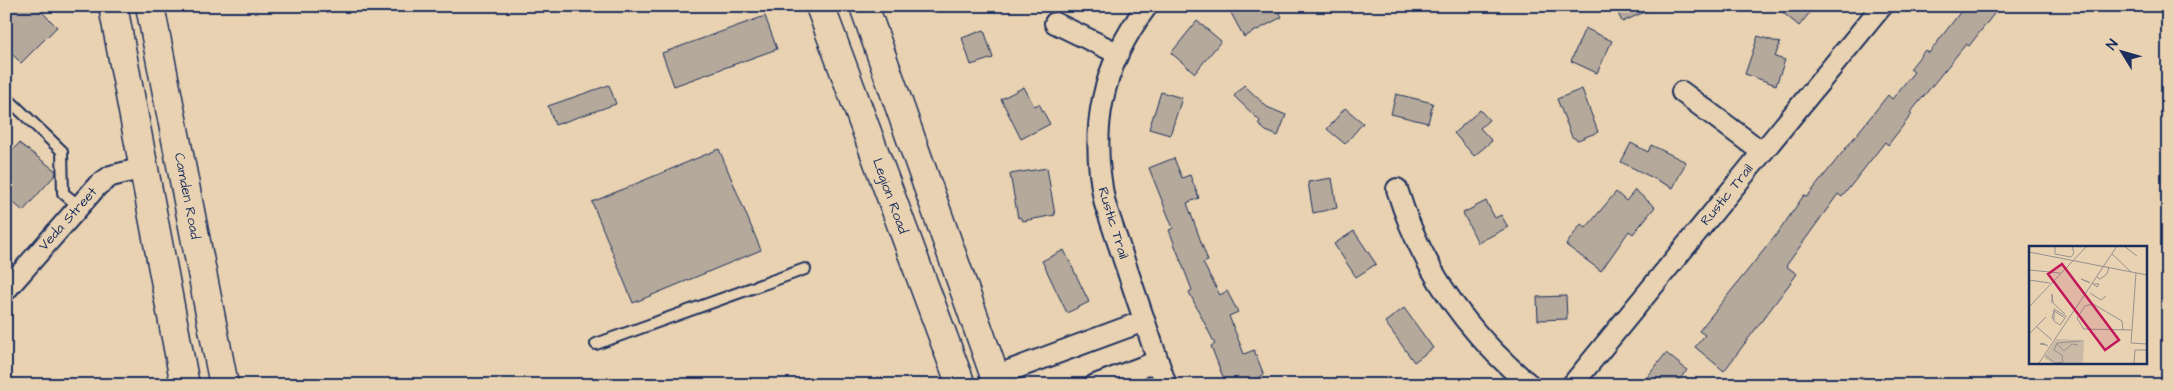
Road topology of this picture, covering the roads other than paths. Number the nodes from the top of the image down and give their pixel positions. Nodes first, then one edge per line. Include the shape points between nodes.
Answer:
1 (113, 6) edge
2 (150, 6) edge
3 (820, 6) edge
4 (864, 6) edge
5 (1147, 6) edge
6 (1882, 6) edge
7 (1055, 23) dead end
8 (1117, 53) junction
9 (1682, 92) dead end
10 (6, 97) edge
11 (1762, 152) junction
12 (143, 168) junction
13 (1397, 189) dead end
14 (79, 206) junction
15 (903, 230) junction
16 (805, 269) dead end
17 (6, 290) edge
18 (1144, 321) junction
19 (596, 344) dead end
20 (1158, 361) junction
21 (990, 382) edge
22 (185, 385) edge
23 (224, 385) edge
24 (961, 385) edge
25 (1095, 385) edge
26 (1166, 385) edge
27 (1530, 385) edge
28 (1572, 385) edge

1 - 12 main road
2 - 23 main road, Camden Road
3 - 15 main road, Legion Road
4 - 21 main road
5 - 8 street, Rustic Trail
6 - 11 street, Rustic Trail
7 - 8 street
8 - 18 street, Rustic Trail via 1104,91 1097,152 1105,204
9 - 11 street
10 - 14 lane via 62,152 63,194
11 - 28 street, Rustic Trail
12 - 14 street, Veda Street via 111,176
12 - 22 main road
13 - 27 street via 1422,256 1447,295 1478,335
14 - 17 street, Veda Street
15 - 21 main road via 920,241
15 - 24 main road, Legion Road
16 - 19 lane
18 - 20 street, Rustic Trail
18 - 21 street
20 - 25 street
20 - 26 street, Rustic Trail

